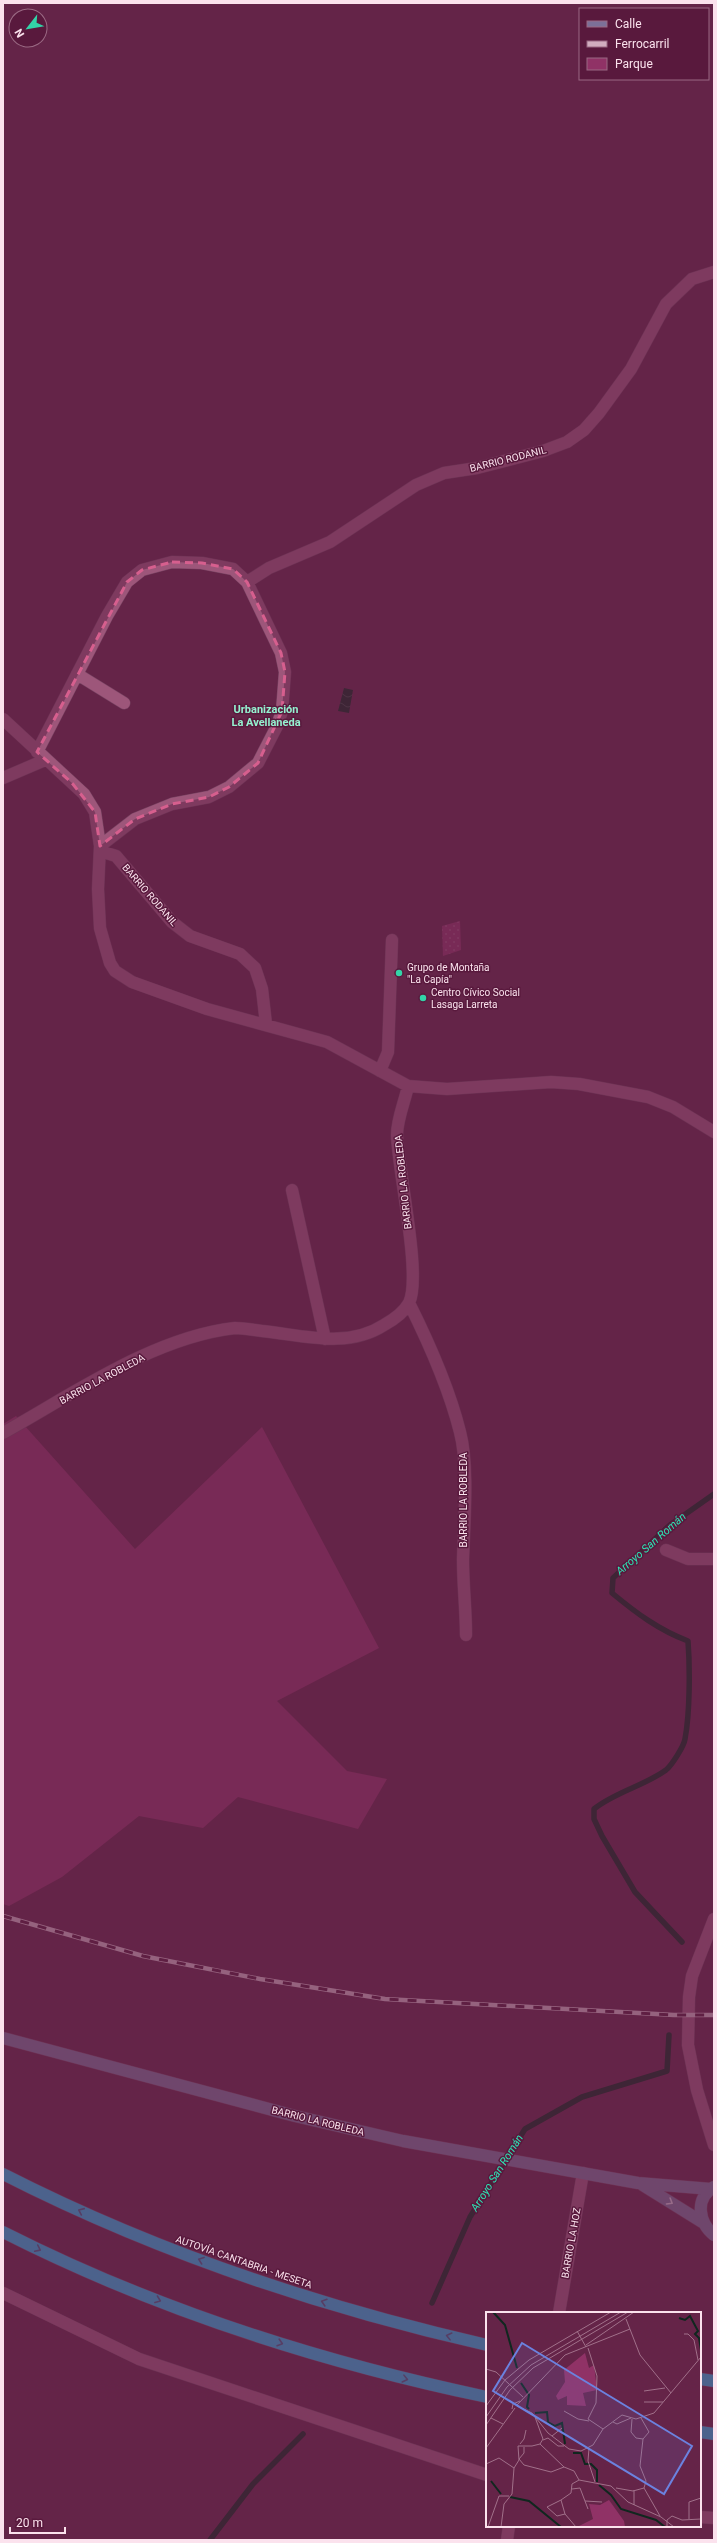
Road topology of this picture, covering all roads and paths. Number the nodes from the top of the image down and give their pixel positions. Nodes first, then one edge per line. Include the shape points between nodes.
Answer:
1 (714, 272) edge
2 (247, 582) junction
3 (77, 674) junction
4 (124, 703) dead end
5 (3, 719) edge
6 (41, 756) junction
7 (3, 778) edge
8 (100, 848) junction
9 (392, 940) dead end
10 (266, 1024) junction
11 (380, 1071) junction
12 (408, 1086) junction
13 (709, 1123) edge
14 (714, 1132) edge
15 (292, 1190) dead end
16 (409, 1303) junction
17 (325, 1339) junction
18 (3, 1433) edge
19 (666, 1550) dead end
20 (714, 1559) edge
21 (466, 1635) dead end
22 (714, 1919) edge
23 (3, 2038) edge
24 (714, 2140) edge
25 (583, 2173) junction
26 (3, 2174) edge
27 (638, 2183) junction
28 (712, 2188) edge
29 (702, 2222) junction
30 (3, 2232) edge
31 (714, 2235) edge
32 (3, 2294) edge
33 (559, 2312) edge
34 (486, 2346) edge
35 (701, 2379) edge
36 (714, 2381) edge
37 (486, 2397) edge
38 (701, 2432) edge
39 (714, 2434) edge
40 (486, 2475) edge
41 (701, 2517) edge
42 (714, 2518) edge
43 (509, 2527) edge
44 (507, 2540) edge

1 - 2 street, BARRIO RODANIL via 692,278 666,304 631,369 599,413 584,430 567,442 477,468 444,473 416,485 330,542 269,568
2 - 3 street via 233,570 202,563 172,562 142,570 128,582
2 - 8 street via 281,653 285,672 282,711 258,763 229,787 209,797 172,804 135,819
3 - 4 street
3 - 6 street
5 - 6 street
6 - 7 street
6 - 8 street via 84,794 95,812
8 - 10 street, BARRIO RODANIL via 116,856 172,922 190,936 240,954 255,968 262,989
8 - 10 street via 100,928 107,958 115,971 132,982 207,1009
9 - 11 street via 388,1052
10 - 11 street via 327,1042
11 - 12 street
12 - 13 street via 447,1089 551,1082 579,1084 648,1097
12 - 16 street, BARRIO LA ROBLEDA via 397,1133 413,1276
13 - 14 street
15 - 17 street
16 - 17 street, BARRIO LA ROBLEDA via 394,1320 371,1334 349,1339
16 - 21 street, BARRIO LA ROBLEDA via 438,1370 460,1433 464,1453 463,1564
17 - 18 street, BARRIO LA ROBLEDA via 236,1328 166,1346 122,1366
19 - 20 street via 688,1559
22 - 24 street via 692,1976 688,2045 697,2090
23 - 25 street, BARRIO LA ROBLEDA via 294,2116 403,2141
25 - 27 street, BARRIO LA ROBLEDA
25 - 33 street, BARRIO LA HOZ
34 -> 26 highway, AUTOVÍA CANTABRIA - MESETA via 379,2318 238,2274 133,2234
27 - 28 street, BARRIO LA ROBLEDA
27 -> 29 street, BARRIO LA ROBLEDA
28 - 29 street via 702,2203
29 - 31 street, BARRIO LA ROBLEDA
30 -> 37 highway via 133,2290 261,2337 396,2376
32 - 40 street via 139,2359
35 - 36 highway
38 - 39 highway
41 - 42 street
43 - 44 street

